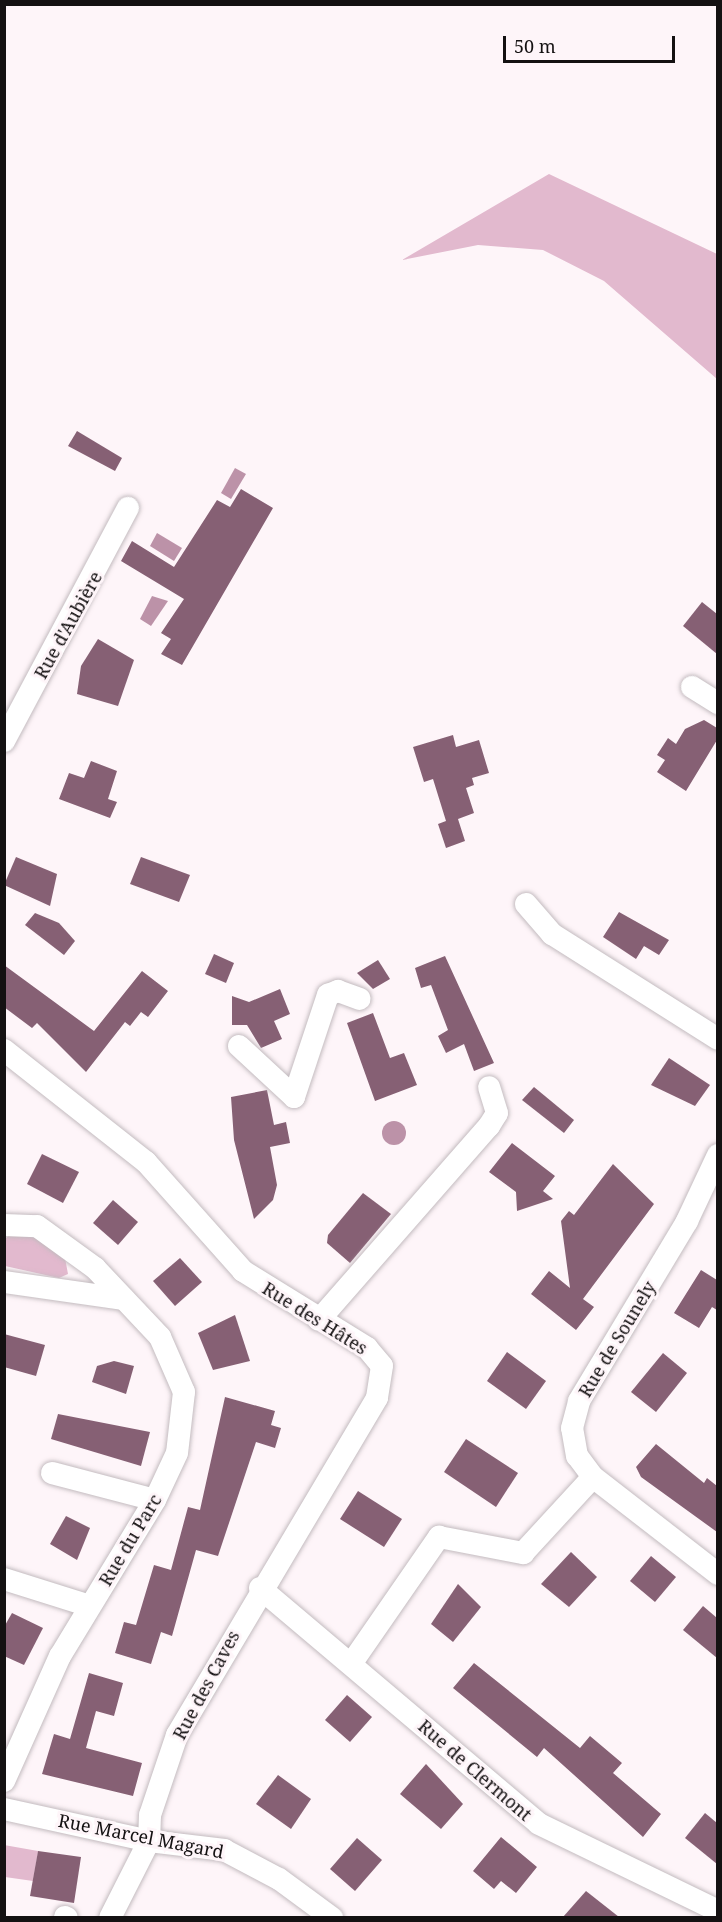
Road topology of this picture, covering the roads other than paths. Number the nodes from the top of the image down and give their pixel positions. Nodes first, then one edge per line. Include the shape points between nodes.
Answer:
1 (129, 508) dead end
2 (692, 687) dead end
3 (717, 703) edge
4 (4, 741) edge
5 (526, 904) dead end
6 (360, 999) dead end
7 (717, 1039) edge
8 (239, 1046) dead end
9 (4, 1050) edge
10 (489, 1086) dead end
11 (717, 1155) edge
12 (4, 1225) edge
13 (4, 1282) edge
14 (124, 1299) junction
15 (319, 1320) junction
16 (52, 1473) dead end
17 (593, 1477) junction
18 (155, 1500) junction
19 (717, 1574) edge
20 (4, 1579) edge
21 (260, 1588) junction
22 (90, 1606) junction
23 (351, 1664) junction
24 (4, 1781) edge
25 (4, 1809) edge
26 (149, 1841) junction
27 (717, 1911) edge
28 (110, 1917) edge
29 (332, 1917) edge

1 - 4 street, Rue d'Aubière
2 - 3 street
5 - 7 street via 552,934
6 - 8 street via 338,991 328,995 294,1097
9 - 15 street, Rue des Hâtes via 146,1162 243,1271
10 - 15 street via 497,1113 489,1126
11 - 17 street, Rue de Sounely via 687,1221 579,1401 572,1428 576,1456
12 - 14 street, Rue du Parc via 37,1226 95,1268
13 - 14 street
14 - 18 street, Rue du Parc via 160,1337 184,1392 177,1453
15 - 21 street, Rue des Hâtes via 367,1348 382,1366 383,1384
16 - 18 street
17 - 19 street, Rue de Sounely
17 - 23 street via 523,1553 439,1537
18 - 22 street, Rue du Parc
20 - 22 street
21 - 23 street, Rue de Clermont
21 - 26 street, Rue des Caves via 177,1735 150,1815
22 - 24 street, Rue du Parc via 60,1656
23 - 27 street, Rue de Clermont via 539,1824
25 - 26 street, Rue Marcel Magard
26 - 28 street, Rue des Caves
26 - 29 street, Rue Marcel Magard via 224,1850 279,1879

